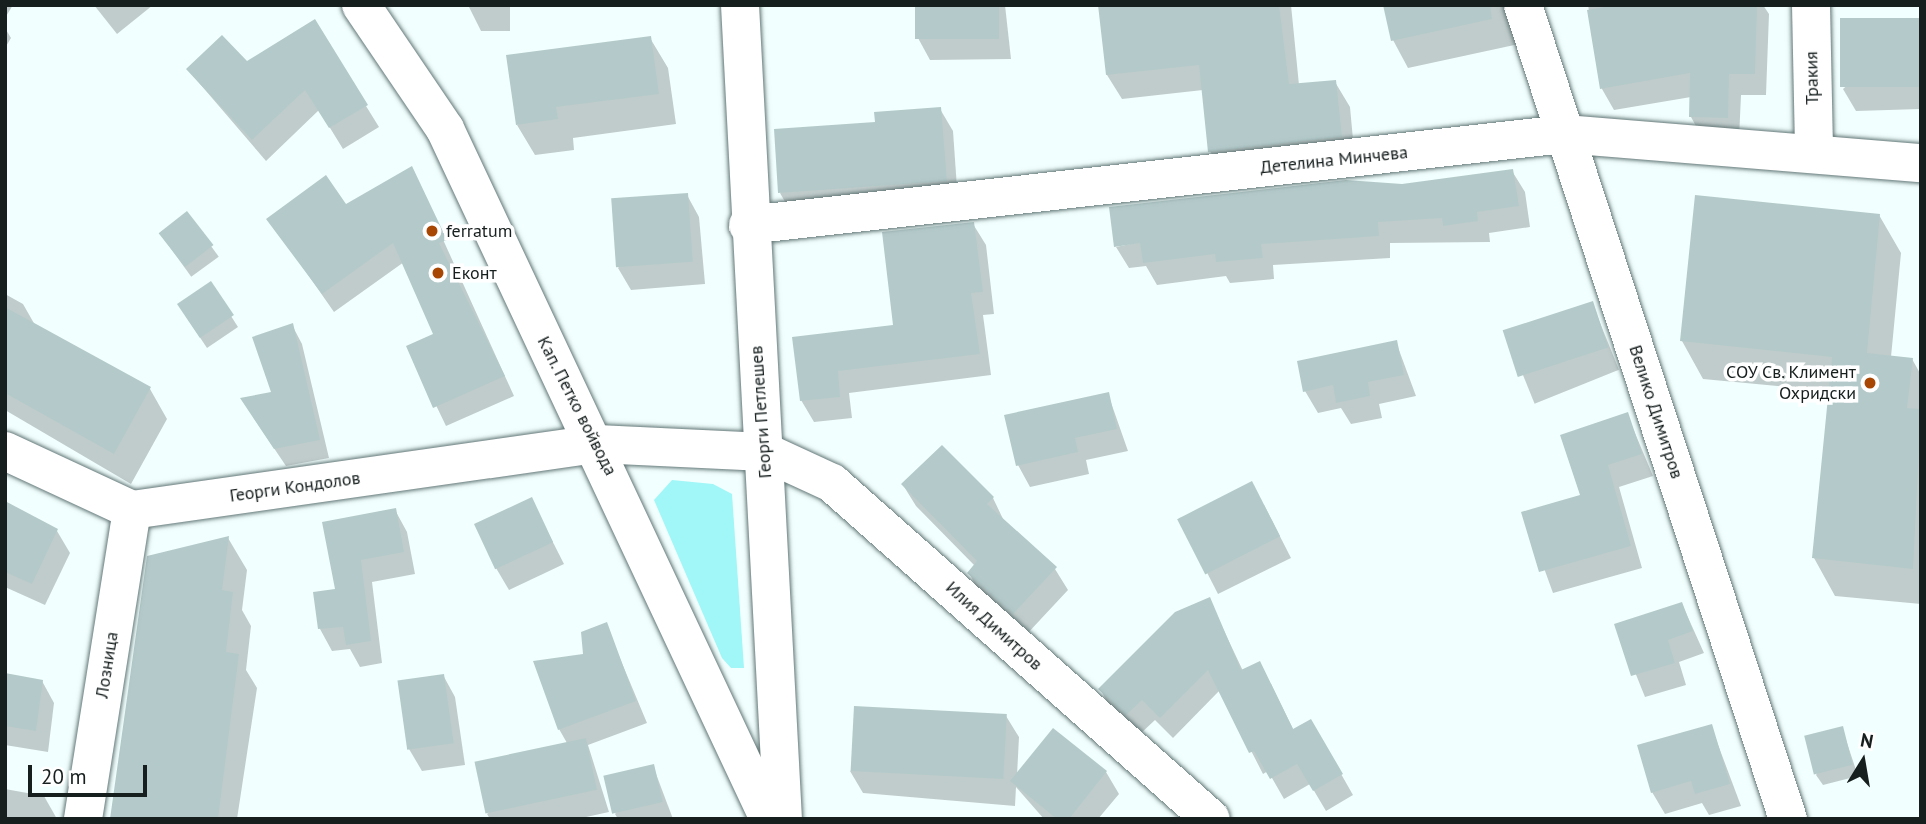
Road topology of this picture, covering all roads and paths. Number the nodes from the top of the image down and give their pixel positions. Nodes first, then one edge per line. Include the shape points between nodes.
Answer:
1 (361, 5) edge
2 (740, 5) edge
3 (1523, 5) edge
4 (1811, 5) edge
5 (1565, 134) junction
6 (1814, 152) junction
7 (1921, 163) edge
8 (748, 225) junction
9 (597, 444) junction
10 (5, 451) edge
11 (765, 452) junction
12 (132, 510) junction
13 (83, 819) edge
14 (769, 819) edge
15 (783, 819) edge
16 (1211, 819) edge
17 (1788, 819) edge

1 - 9 street, Кап. Петко войвода via 445,128
2 - 8 street, Георги Петлешев
3 - 5 street, Велико Димитров
4 - 6 street, Тракия
5 - 6 street, Детелина Минчева
5 - 8 street, Детелина Минчева
5 - 17 street, Велико Димитров
6 - 7 street, Детелина Минчева
8 - 11 street, Георги Петлешев
9 - 11 street, Георги Кондолов
9 - 12 street, Георги Кондолов
9 - 14 street, Кап. Петко войвода
10 - 12 street
11 - 15 street, Георги Петлешев
11 - 16 street, Илия Димитров via 832,483
12 - 13 street, Лозница

